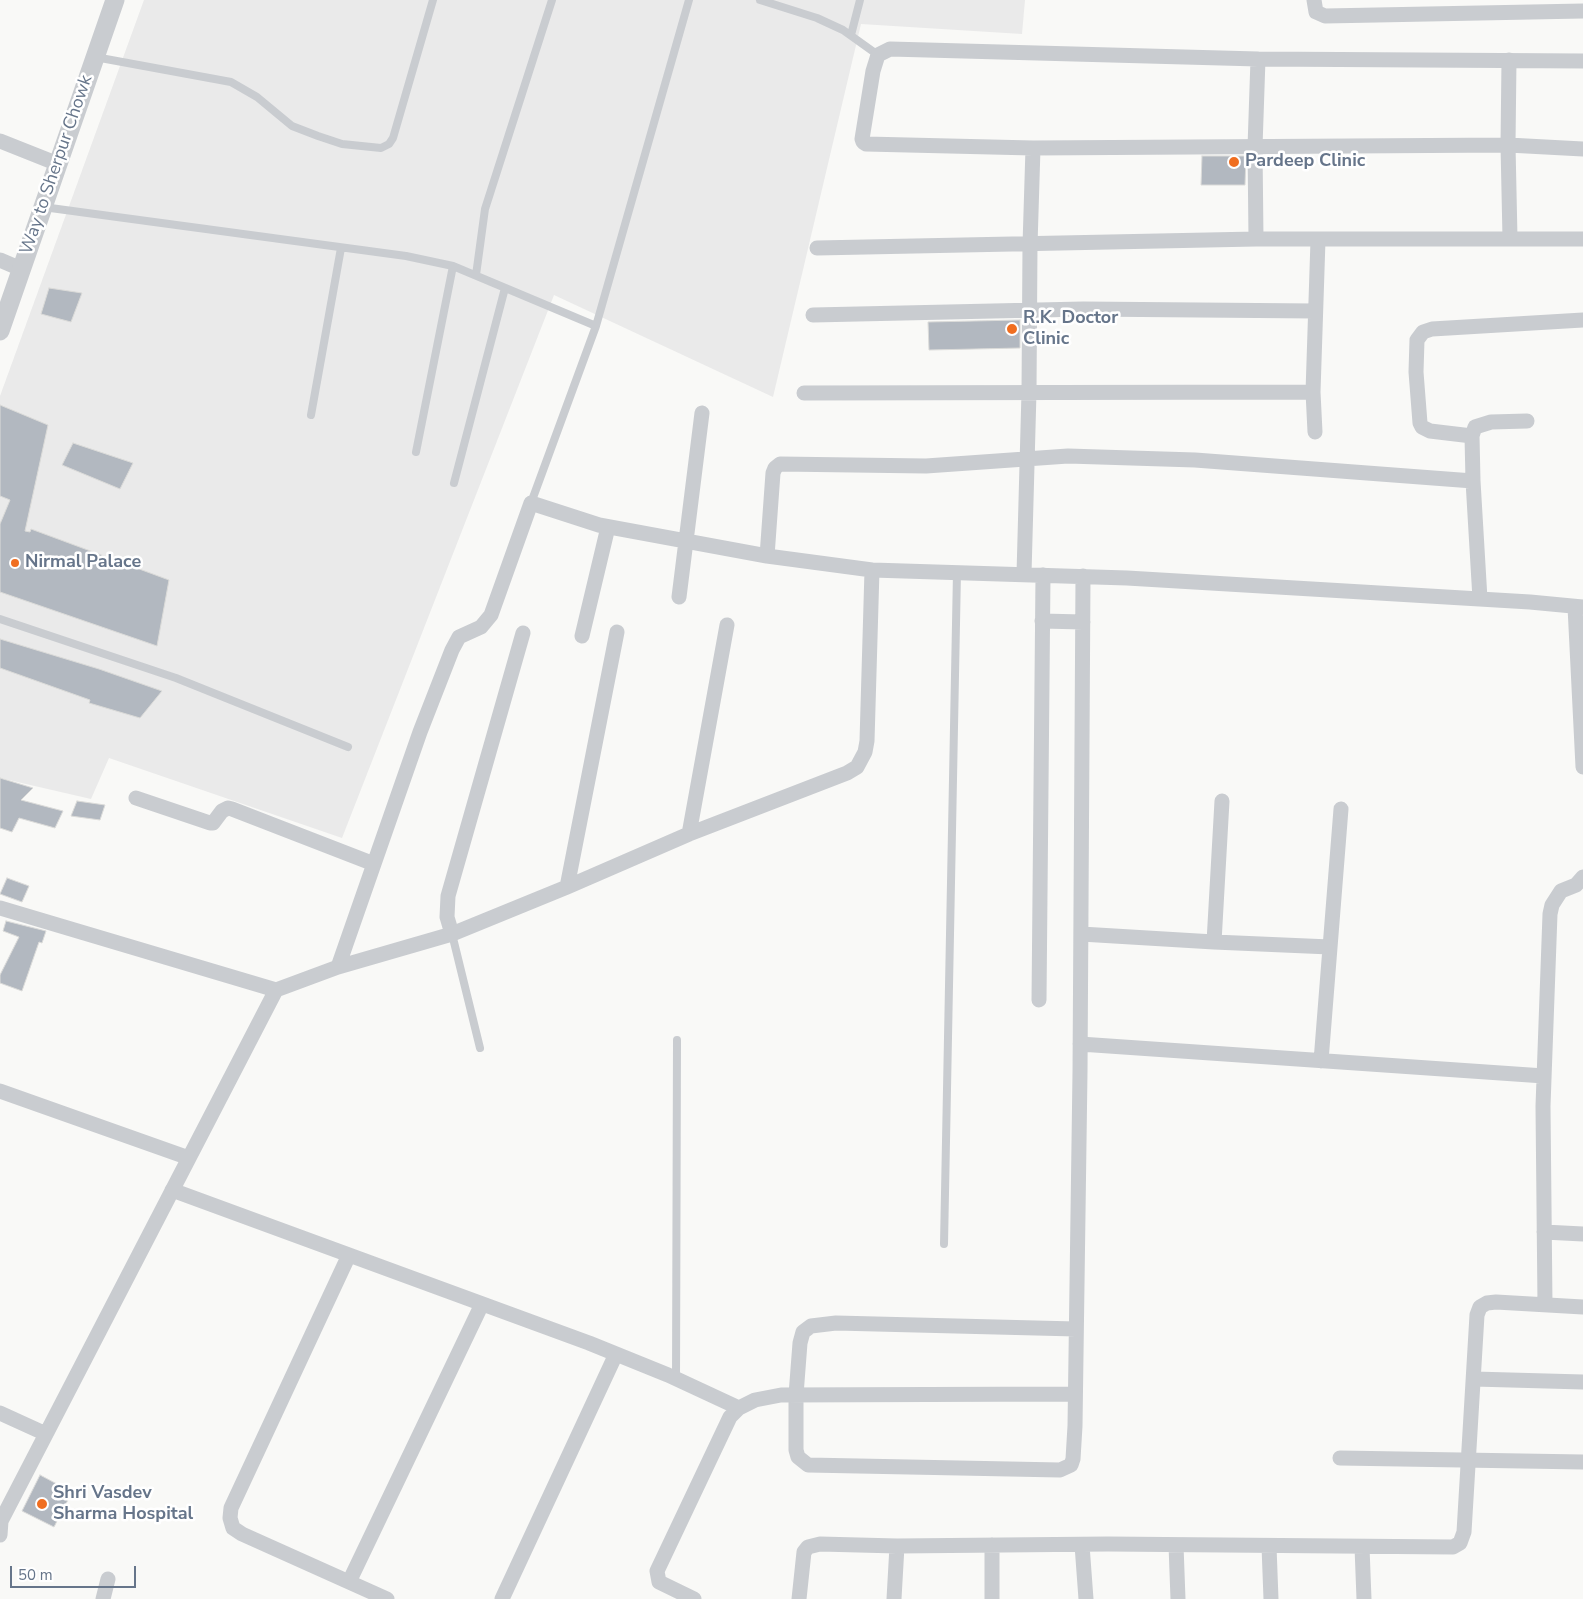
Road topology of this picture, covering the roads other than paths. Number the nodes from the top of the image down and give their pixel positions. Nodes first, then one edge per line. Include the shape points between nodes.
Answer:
1 (115, 0) edge
2 (433, 0) edge
3 (552, 0) edge
4 (689, 0) edge
5 (760, 0) edge
6 (860, 0) edge
7 (1314, 0) edge
8 (1583, 11) edge
9 (851, 35) junction
10 (878, 55) junction
11 (95, 57) junction
12 (1258, 59) junction
13 (1509, 60) junction
14 (1583, 61) edge
15 (0, 141) edge
16 (1508, 145) junction
17 (1256, 147) junction
18 (1033, 148) junction
19 (1583, 149) edge
20 (58, 164) junction
21 (43, 207) junction
22 (1510, 238) junction
23 (1256, 239) junction
24 (1583, 239) edge
25 (1318, 240) junction
26 (1030, 245) junction
27 (341, 248) junction
28 (818, 248) dead end
29 (0, 260) edge
30 (453, 266) junction
31 (22, 269) junction
32 (476, 275) junction
33 (505, 288) junction
34 (1031, 310) junction
35 (1315, 311) junction
36 (813, 314) dead end
37 (1583, 320) edge
38 (596, 326) junction
39 (0, 331) edge
40 (1030, 392) junction
41 (1313, 392) junction
42 (804, 393) dead end
43 (702, 413) dead end
44 (311, 415) dead end
45 (1527, 421) dead end
46 (1314, 432) dead end
47 (1472, 436) junction
48 (416, 452) dead end
49 (1026, 459) junction
50 (1473, 481) junction
51 (454, 483) dead end
52 (531, 503) junction
53 (608, 527) junction
54 (686, 541) junction
55 (767, 556) junction
56 (872, 570) junction
57 (958, 572) junction
58 (1024, 574) junction
59 (1042, 575) junction
60 (1083, 576) junction
61 (679, 597) dead end
62 (1480, 599) junction
63 (1579, 607) edge
64 (0, 619) edge
65 (1042, 622) junction
66 (1083, 622) junction
67 (727, 625) dead end
68 (617, 632) dead end
69 (523, 633) dead end
70 (582, 636) dead end
71 (348, 747) dead end
72 (1583, 767) edge
73 (136, 798) dead end
74 (1222, 801) dead end
75 (1342, 809) dead end
76 (689, 834) junction
77 (374, 864) junction
78 (1583, 877) edge
79 (567, 887) junction
80 (1561, 891) junction
81 (1583, 891) edge
82 (0, 908) edge
83 (452, 934) junction
84 (1081, 934) junction
85 (1214, 942) junction
86 (1330, 947) junction
87 (338, 967) junction
88 (276, 990) junction
89 (1039, 1000) dead end
90 (677, 1040) dead end
91 (1080, 1044) junction
92 (480, 1048) dead end
93 (1321, 1061) junction
94 (1544, 1076) junction
95 (0, 1092) edge
96 (189, 1158) junction
97 (172, 1190) junction
98 (1544, 1232) junction
99 (1583, 1234) edge
100 (944, 1244) dead end
101 (350, 1255) junction
102 (482, 1304) junction
103 (1545, 1305) junction
104 (1583, 1307) edge
105 (1076, 1329) junction
106 (616, 1354) junction
107 (676, 1379) junction
108 (1474, 1379) junction
109 (1583, 1382) edge
110 (1075, 1394) junction
111 (796, 1395) junction
112 (739, 1408) junction
113 (0, 1413) edge
114 (46, 1434) junction
115 (1340, 1458) dead end
116 (1468, 1459) junction
117 (1583, 1462) edge
118 (0, 1526) edge
119 (992, 1545) junction
120 (1082, 1545) junction
121 (1176, 1545) junction
122 (897, 1546) junction
123 (1268, 1546) junction
124 (1362, 1547) junction
125 (108, 1579) dead end
126 (350, 1582) junction
127 (102, 1599) edge
128 (387, 1599) edge
129 (502, 1599) edge
130 (694, 1599) edge
131 (799, 1599) edge
132 (894, 1599) edge
133 (992, 1599) edge
134 (1086, 1599) edge
135 (1178, 1599) edge
136 (1271, 1599) edge
137 (1364, 1599) edge

1 - 11 street, Way to Sherpur Chowk
2 - 11 lane via 393,138 382,148 342,144 292,126 257,98 230,82
3 - 32 lane via 485,209
4 - 38 lane
5 - 9 lane via 816,18
6 - 9 lane
7 - 8 street via 1316,12 1326,16
9 - 10 lane
10 - 12 street via 890,49
10 - 18 street via 862,139 864,144
11 - 20 street, Way to Sherpur Chowk
12 - 13 street
12 - 17 street
13 - 14 street
13 - 16 street
15 - 20 street
16 - 17 street
16 - 19 street
16 - 22 street
17 - 18 street
17 - 23 street
18 - 26 street
20 - 21 street, Way to Sherpur Chowk
21 - 27 lane
21 - 31 street, Way to Sherpur Chowk
22 - 24 street
22 - 25 street
23 - 25 street
23 - 26 street
25 - 35 street
26 - 28 street
26 - 34 street
27 - 30 lane
27 - 44 lane
29 - 31 street
30 - 32 lane
30 - 48 lane
31 - 39 street, Way to Sherpur Chowk
32 - 33 lane
33 - 38 lane
33 - 51 lane
34 - 35 street
34 - 36 street
34 - 40 street
35 - 41 street
37 - 47 street via 1432,329 1420,335 1416,372 1422,427
38 - 52 lane
40 - 41 street
40 - 42 street
40 - 49 street
41 - 46 street
43 - 54 street
45 - 47 street via 1482,424 1475,427
47 - 50 street
49 - 50 street via 1068,456 1195,460
49 - 55 street via 926,466 780,464 773,473
49 - 58 street
50 - 62 street
52 - 53 street
52 - 77 street via 491,615 481,627 460,637 452,650
53 - 54 street
53 - 70 street
54 - 55 street
54 - 61 street
55 - 56 street
56 - 57 street
56 - 76 street via 867,741 857,767
57 - 58 street
57 - 100 lane
58 - 59 street
59 - 60 street
59 - 65 street
60 - 62 street
60 - 66 street
62 - 63 street
63 - 72 street
64 - 71 lane via 176,678
65 - 66 street
65 - 89 street
66 - 84 street
67 - 76 street
68 - 79 street
69 - 83 street via 448,896 447,917
73 - 77 street via 210,823 222,811 232,808
74 - 85 street
75 - 86 street
76 - 79 street
77 - 87 street
78 - 80 street via 1576,885
79 - 83 street
80 - 81 street
80 - 94 street via 1550,914
82 - 88 street
83 - 87 street
83 - 92 lane
84 - 85 street
84 - 91 street
85 - 86 street
86 - 93 street
87 - 88 street
88 - 96 street
90 - 107 lane
91 - 93 street
91 - 105 street
93 - 94 street
94 - 98 street
95 - 96 street
96 - 97 street
97 - 101 street
97 - 114 street
98 - 99 street
98 - 103 street
101 - 102 street
101 - 126 street via 231,1508 230,1518 233,1528 242,1534
102 - 106 street
102 - 126 street
103 - 104 street
103 - 108 street via 1496,1302 1480,1307
105 - 110 street
105 - 111 street via 836,1323 811,1326 803,1332 800,1343
106 - 107 street
106 - 129 street
107 - 112 street
108 - 109 street
108 - 116 street
110 - 111 street
110 - 111 street via 1073,1459 1071,1465 1060,1470 808,1464 798,1457 796,1450
111 - 112 street via 755,1400
112 - 130 street via 730,1417 657,1571 659,1582
113 - 114 street
114 - 118 street
115 - 116 street
116 - 117 street
116 - 124 street via 1464,1532 1460,1543 1444,1548
119 - 120 street
119 - 122 street
119 - 133 street
120 - 121 street
120 - 134 street
121 - 123 street
121 - 135 street
122 - 131 street via 820,1544 808,1547 802,1560
122 - 132 street
123 - 124 street
123 - 136 street
124 - 137 street
125 - 127 street
126 - 128 street

